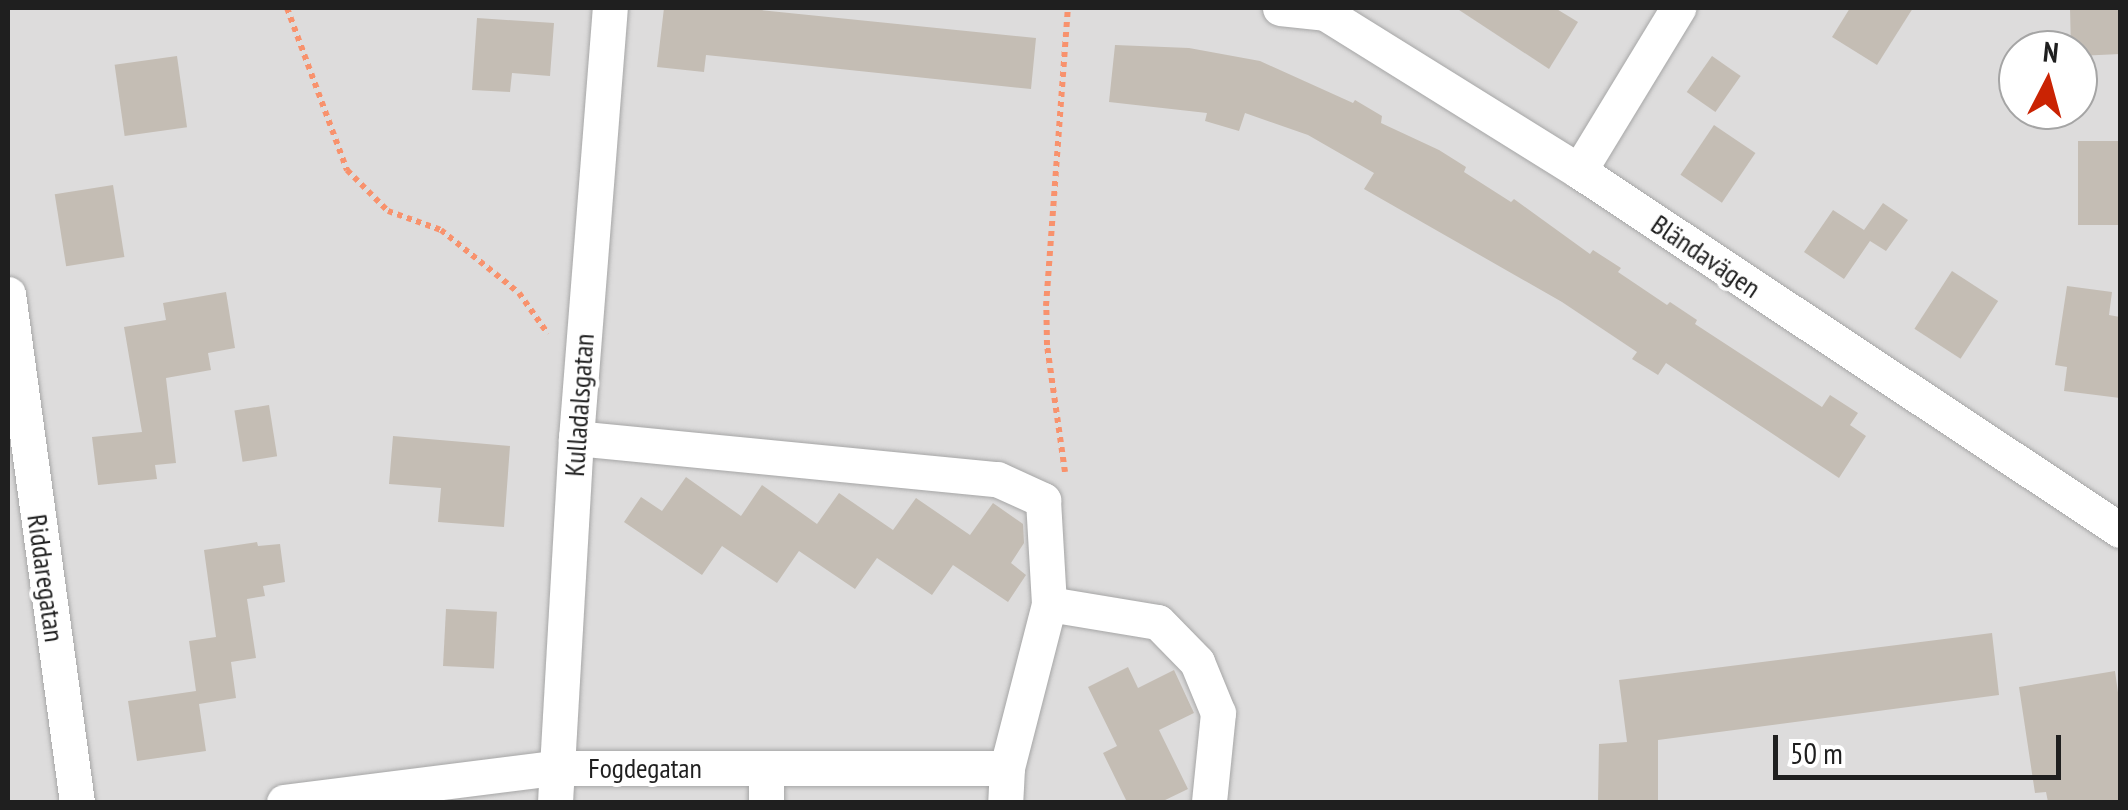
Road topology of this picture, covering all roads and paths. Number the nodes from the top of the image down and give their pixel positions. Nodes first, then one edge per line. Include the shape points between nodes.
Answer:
1 (287, 8) edge
2 (610, 8) edge
3 (1068, 8) edge
4 (1280, 8) edge
5 (1678, 8) edge
6 (1579, 172) junction
7 (8, 294) edge
8 (581, 381) junction
9 (576, 438) junction
10 (1044, 516) junction
11 (2120, 530) edge
12 (1050, 604) junction
13 (555, 785) edge
14 (766, 785) edge
15 (1006, 785) edge
16 (77, 802) edge
17 (284, 802) edge
18 (1209, 802) edge

1 - 8 path via 347,170 388,211 441,230 518,293
2 - 8 street, Kulladalsgatan
3 - 10 path via 1046,344 1070,500 1066,510
4 - 6 street, Bländavägen via 1325,13
5 - 6 street
6 - 11 street, Bländavägen
7 - 16 street, Riddaregatan
8 - 9 street, Kulladalsgatan
9 - 10 street via 997,479 1042,500
9 - 13 street, Kulladalsgatan
10 - 12 street, Fogdegatan
12 - 15 street, Fogdegatan
12 - 18 street via 1158,622 1196,662 1218,714
13 - 14 street, Fogdegatan
13 - 17 street, Fogdegatan
14 - 15 street, Fogdegatan

